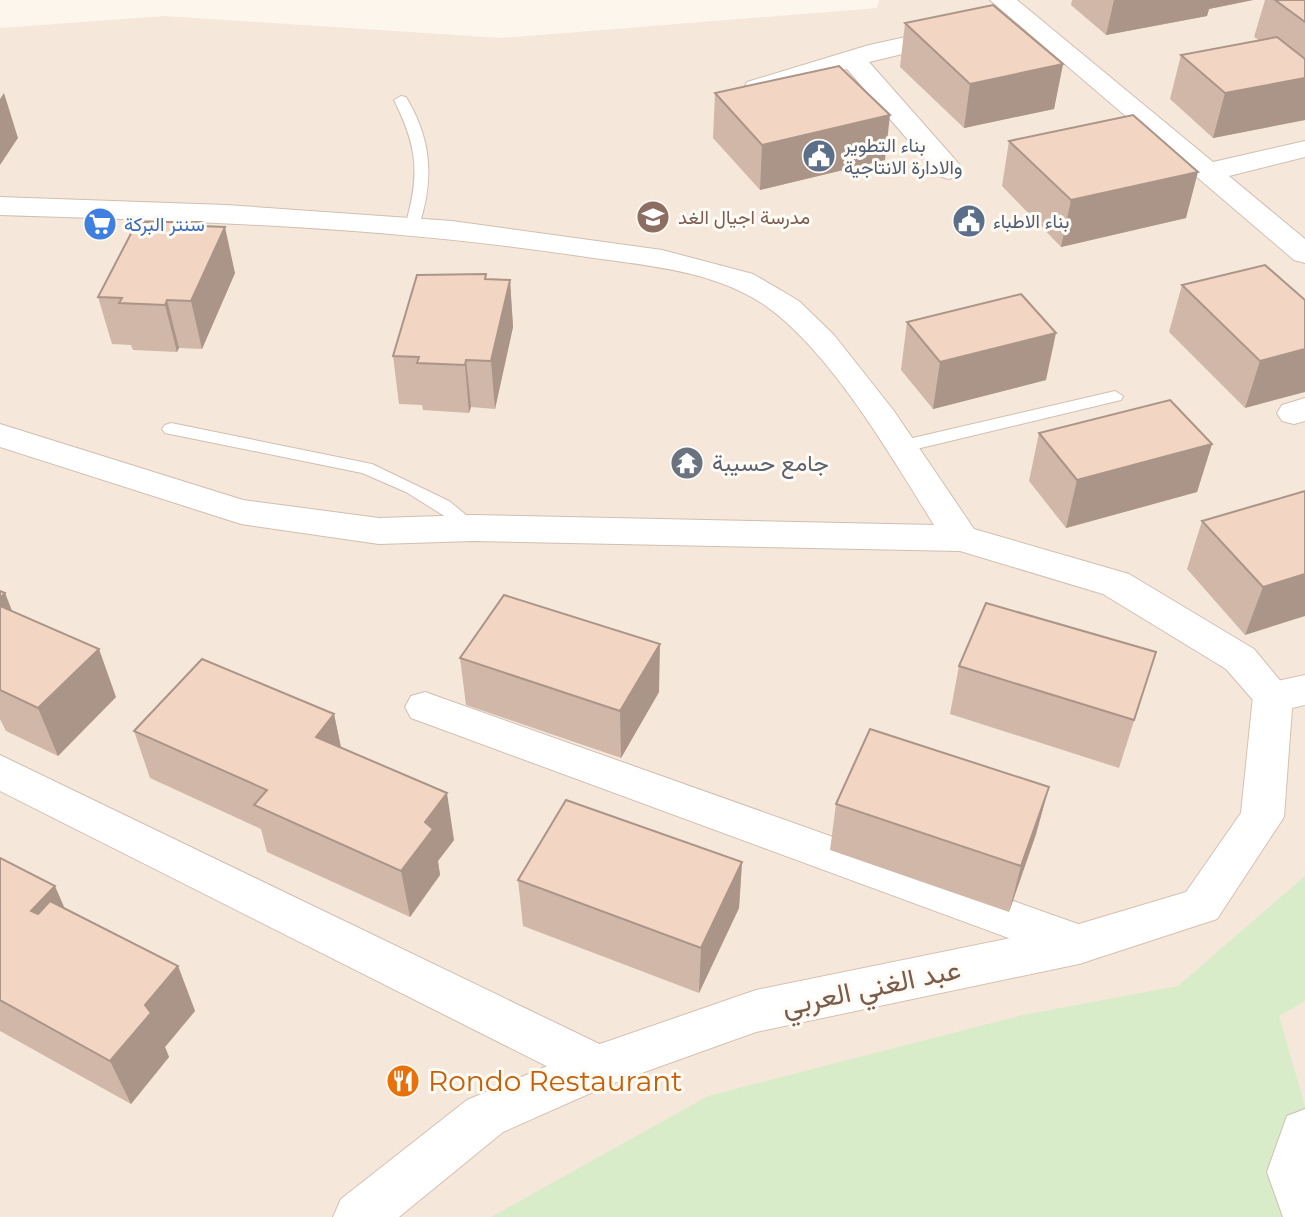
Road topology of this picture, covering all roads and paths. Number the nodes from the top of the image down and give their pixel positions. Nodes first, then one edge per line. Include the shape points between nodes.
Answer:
1 (1002, 0) edge
2 (1030, 20) junction
3 (852, 59) junction
4 (734, 96) edge
5 (401, 100) dead end
6 (1305, 149) edge
7 (949, 170) dead end
8 (1209, 172) junction
9 (0, 206) edge
10 (412, 226) junction
11 (1305, 254) edge
12 (1115, 396) dead end
13 (171, 429) dead end
14 (0, 435) edge
15 (904, 446) junction
16 (473, 528) junction
17 (961, 538) junction
18 (1289, 693) edge
19 (425, 707) dead end
20 (0, 772) edge
21 (1079, 944) junction
22 (597, 1067) junction
23 (1305, 1133) edge
24 (1305, 1208) edge
25 (359, 1217) edge

1 - 2 street
2 - 3 street
2 - 8 street
3 - 4 street
3 - 7 street
5 - 10 lane via 420,136 424,189
6 - 8 street
8 - 11 street
9 - 10 street via 210,212
10 - 15 street via 541,240 692,265 760,289 811,327
12 - 15 lane
13 - 16 lane via 366,468 443,505
14 - 16 street via 241,512 379,531
15 - 17 street
16 - 17 street
17 - 18 street via 1116,584
18 - 21 street, عبد الغني العربي via 1262,817 1201,906
19 - 21 street
20 - 22 street
21 - 22 street, عبد الغني العربي via 756,1011
22 - 25 street, عبد الغني العربي via 485,1116
23 - 24 street via 1293,1172

